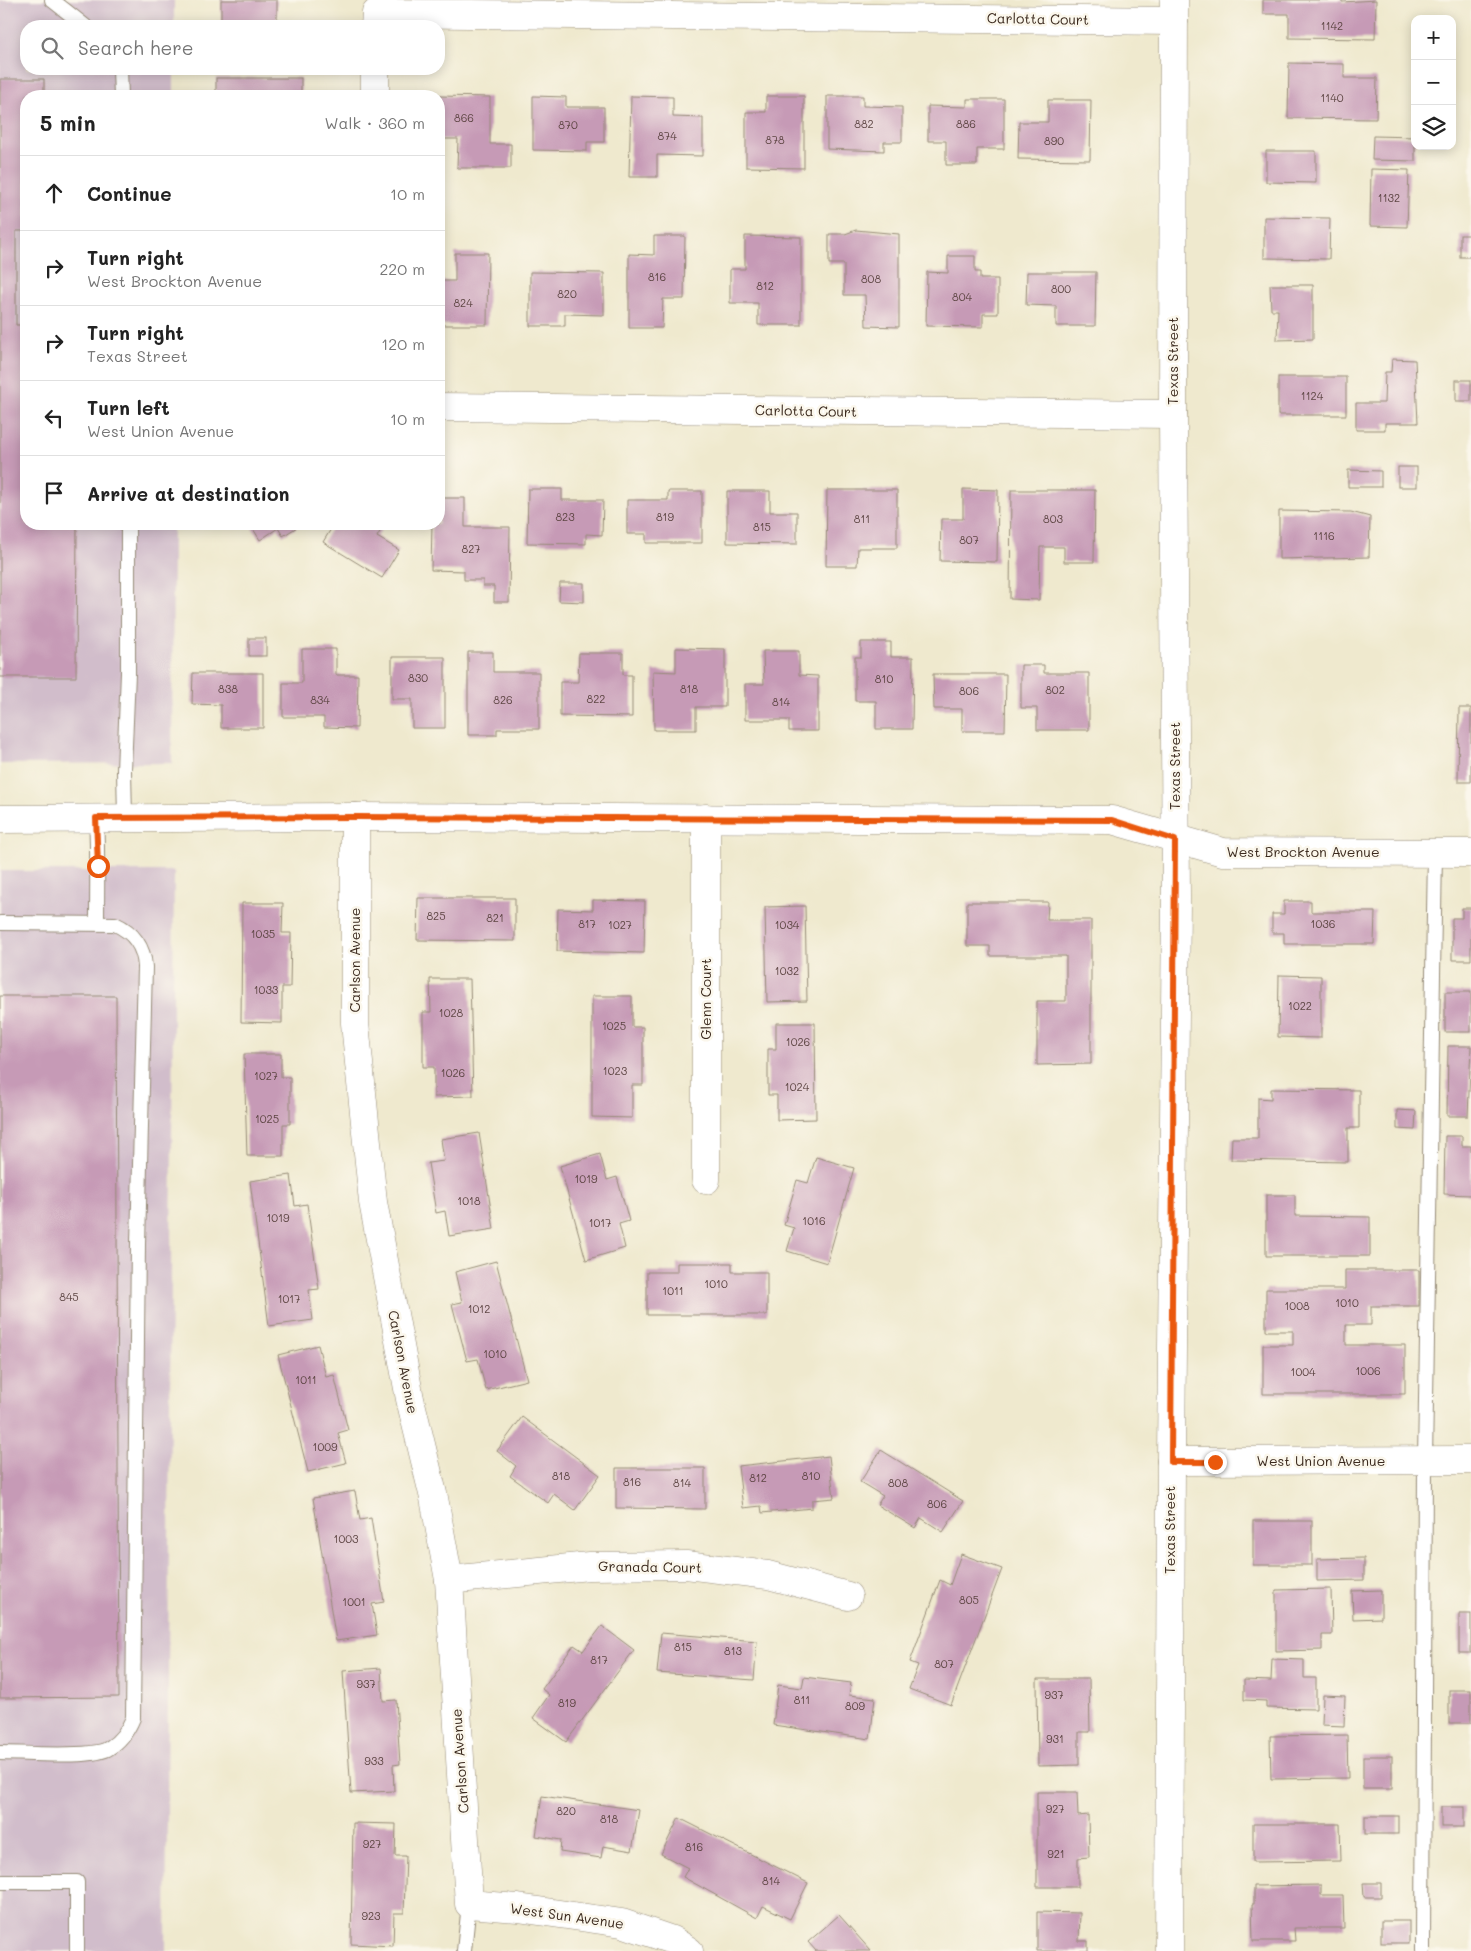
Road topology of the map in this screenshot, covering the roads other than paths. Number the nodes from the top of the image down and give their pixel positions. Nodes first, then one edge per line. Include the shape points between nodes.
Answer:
1 (52, 0) edge
2 (1174, 10) edge
3 (77, 20) edge
4 (376, 20) edge
5 (120, 75) edge
6 (375, 75) edge
7 (121, 90) edge
8 (375, 90) edge
9 (445, 407) edge
10 (1173, 414) junction
11 (128, 530) edge
12 (355, 817) junction
13 (96, 818) junction
14 (125, 818) junction
15 (706, 818) junction
16 (0, 819) edge
17 (1175, 840) junction
18 (1435, 853) junction
19 (1471, 853) edge
20 (0, 923) edge
21 (97, 923) junction
22 (706, 1180) dead end
23 (1425, 1460) junction
24 (1471, 1460) edge
25 (1171, 1462) junction
26 (449, 1580) junction
27 (848, 1596) dead end
28 (0, 1753) edge
29 (0, 1882) edge
30 (469, 1904) junction
31 (77, 1951) edge
32 (464, 1951) edge
33 (689, 1951) edge
34 (1169, 1951) edge
35 (1423, 1951) edge

1 - 3 lane
2 - 4 street, Carlotta Court via 376,13
2 - 10 street, Texas Street
5 - 7 lane
6 - 8 street
9 - 10 street, Carlotta Court
10 - 17 street, Texas Street
11 - 14 lane
12 - 14 street, West Brockton Avenue
12 - 15 street, West Brockton Avenue
12 - 26 street, Carlson Avenue via 355,1023 373,1202 410,1400 434,1498
13 - 14 street, West Brockton Avenue
13 - 16 street, West Brockton Avenue
13 - 21 lane
15 - 17 street, West Brockton Avenue via 1112,820
15 - 22 street, Glenn Court
17 - 18 street, West Brockton Avenue via 1223,852
17 - 25 street, Texas Street
18 - 19 street, West Brockton Avenue
18 - 23 lane
20 - 21 lane
21 - 28 lane via 115,924 127,929 144,955 134,1718 128,1730 108,1750 93,1754
23 - 24 street, West Union Avenue
23 - 25 street, West Union Avenue
23 - 35 lane
25 - 34 street, Texas Street
26 - 27 street, Granada Court via 589,1566 686,1565 768,1575
26 - 30 street, Carlson Avenue
29 - 31 lane via 77,1882
30 - 32 lane
30 - 33 street, West Sun Avenue via 622,1923 672,1940

